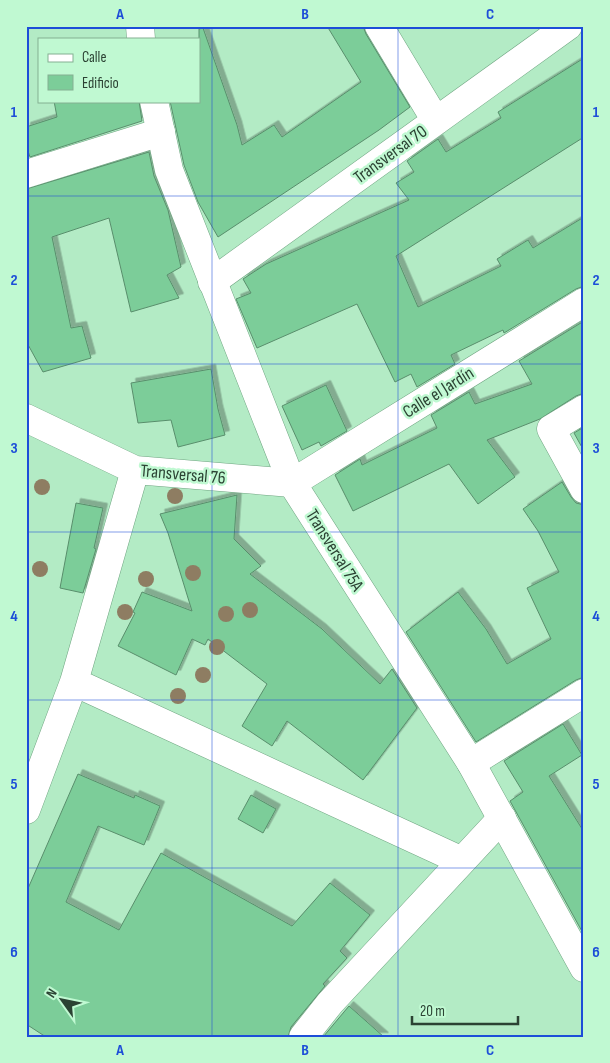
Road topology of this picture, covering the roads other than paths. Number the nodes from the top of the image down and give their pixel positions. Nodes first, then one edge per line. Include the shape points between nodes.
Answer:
1 (379, 26) edge
2 (568, 26) edge
3 (154, 102) edge
4 (436, 121) junction
5 (161, 132) junction
6 (26, 174) edge
7 (212, 282) junction
8 (584, 302) edge
9 (584, 409) edge
10 (26, 418) edge
11 (135, 470) junction
12 (292, 482) junction
13 (584, 489) edge
14 (74, 682) junction
15 (584, 693) edge
16 (471, 763) junction
17 (26, 810) edge
18 (502, 818) junction
19 (462, 861) junction
20 (584, 968) edge
21 (302, 1037) edge

1 - 4 street
2 - 4 street, Transversal 70
3 - 5 street, Transversal 75A
4 - 7 street, Transversal 70
5 - 6 street
5 - 7 street, Transversal 75A via 169,170
7 - 12 street, Transversal 75A
8 - 12 street, Calle el Jardín
9 - 13 street via 551,429
10 - 11 street, Transversal 76
11 - 12 street, Transversal 76
11 - 14 street
12 - 16 street, Transversal 75A
14 - 17 street
14 - 19 street
15 - 16 street
16 - 18 street, Transversal 75A
18 - 19 street
18 - 20 street, Transversal 75A
19 - 21 street

